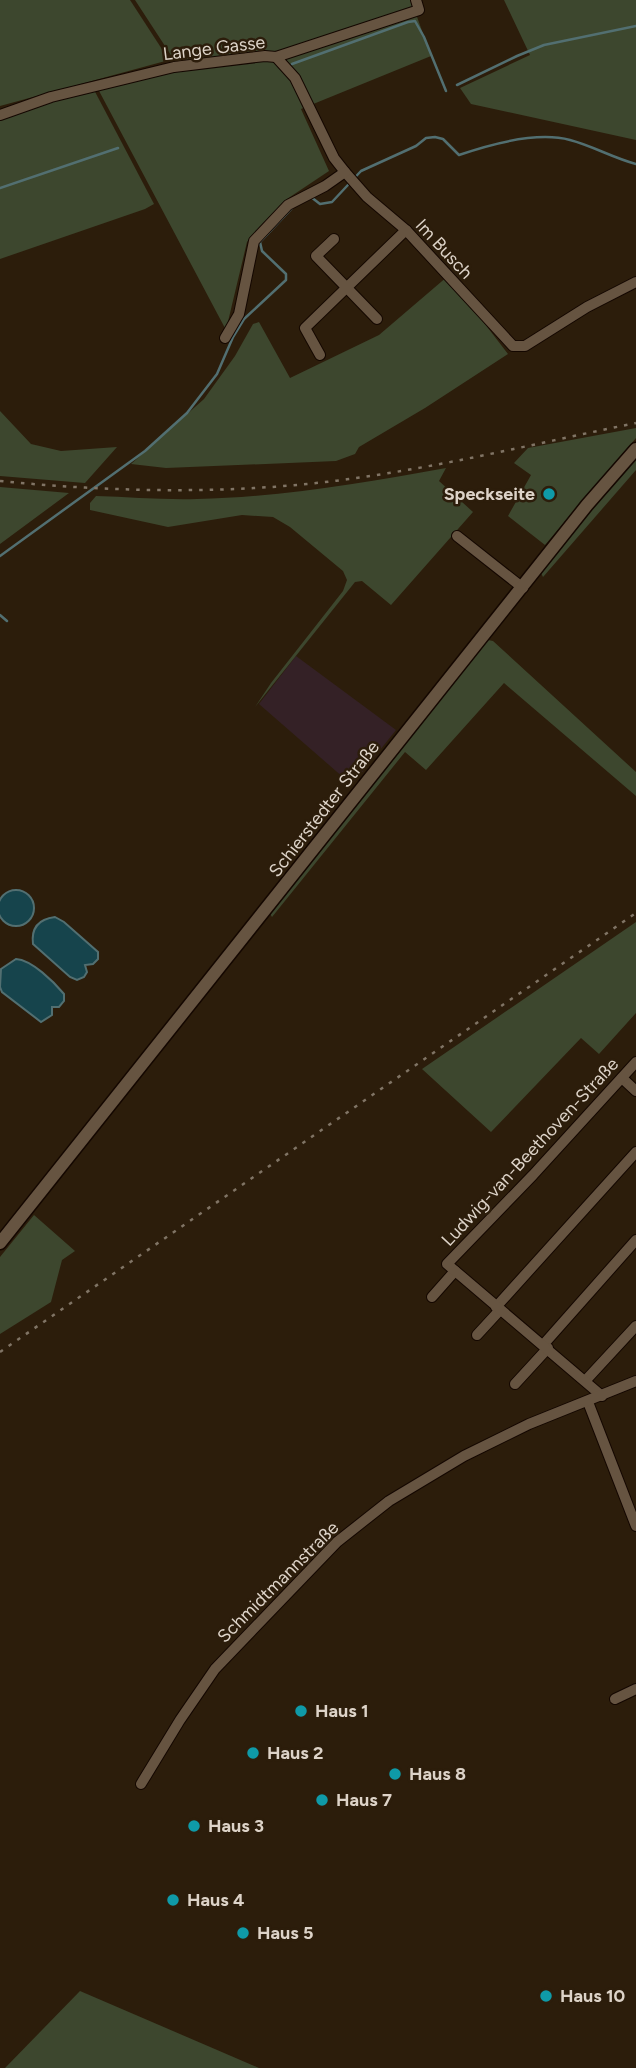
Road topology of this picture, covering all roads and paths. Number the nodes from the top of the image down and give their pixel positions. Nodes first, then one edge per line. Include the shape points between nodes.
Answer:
1 (416, 0) edge
2 (276, 57) junction
3 (0, 115) edge
4 (350, 176) junction
5 (406, 230) junction
6 (334, 239) dead end
7 (636, 282) edge
8 (346, 288) junction
9 (377, 319) dead end
10 (225, 338) dead end
11 (320, 355) dead end
12 (636, 449) edge
13 (457, 536) dead end
14 (523, 588) junction
15 (636, 1062) edge
16 (622, 1078) junction
17 (636, 1091) edge
18 (636, 1152) edge
19 (636, 1240) edge
20 (0, 1244) edge
21 (451, 1267) junction
22 (432, 1297) dead end
23 (498, 1308) junction
24 (636, 1326) edge
25 (477, 1335) dead end
26 (545, 1346) junction
27 (586, 1380) junction
28 (636, 1381) edge
29 (515, 1384) dead end
30 (602, 1396) junction
31 (588, 1402) junction
32 (636, 1488) edge
33 (623, 1493) junction
34 (636, 1526) edge
35 (636, 1689) edge
36 (615, 1699) dead end
37 (142, 1784) dead end

1 - 2 street, Lange Gasse via 419,10
2 - 3 street, Lange Gasse via 174,67 51,97
2 - 4 street, Im Busch via 295,78 334,158
4 - 5 street, Im Busch
4 - 10 street via 288,205 254,241 239,314
5 - 7 street, Im Busch via 513,346 525,346
5 - 8 street
6 - 8 street via 316,256
8 - 9 street
8 - 11 street via 305,328
12 - 14 street, Schierstedter Straße
13 - 14 street
14 - 20 street, Schierstedter Straße
15 - 16 street, Ludwig-van-Beethoven-Straße
16 - 17 street
16 - 21 street, Ludwig-van-Beethoven-Straße
18 - 23 street
19 - 26 street
21 - 22 street, Ludwig-van-Beethoven-Straße
21 - 23 street
23 - 25 street
23 - 26 street
24 - 27 street
26 - 27 street
26 - 29 street
27 - 30 street
28 - 30 street, Schmidtmannstraße
30 - 31 street, Schmidtmannstraße
31 - 33 street
31 - 37 street, Schmidtmannstraße via 529,1424 453,1462 389,1501 337,1542 215,1669
32 - 33 street
33 - 34 street
35 - 36 street

